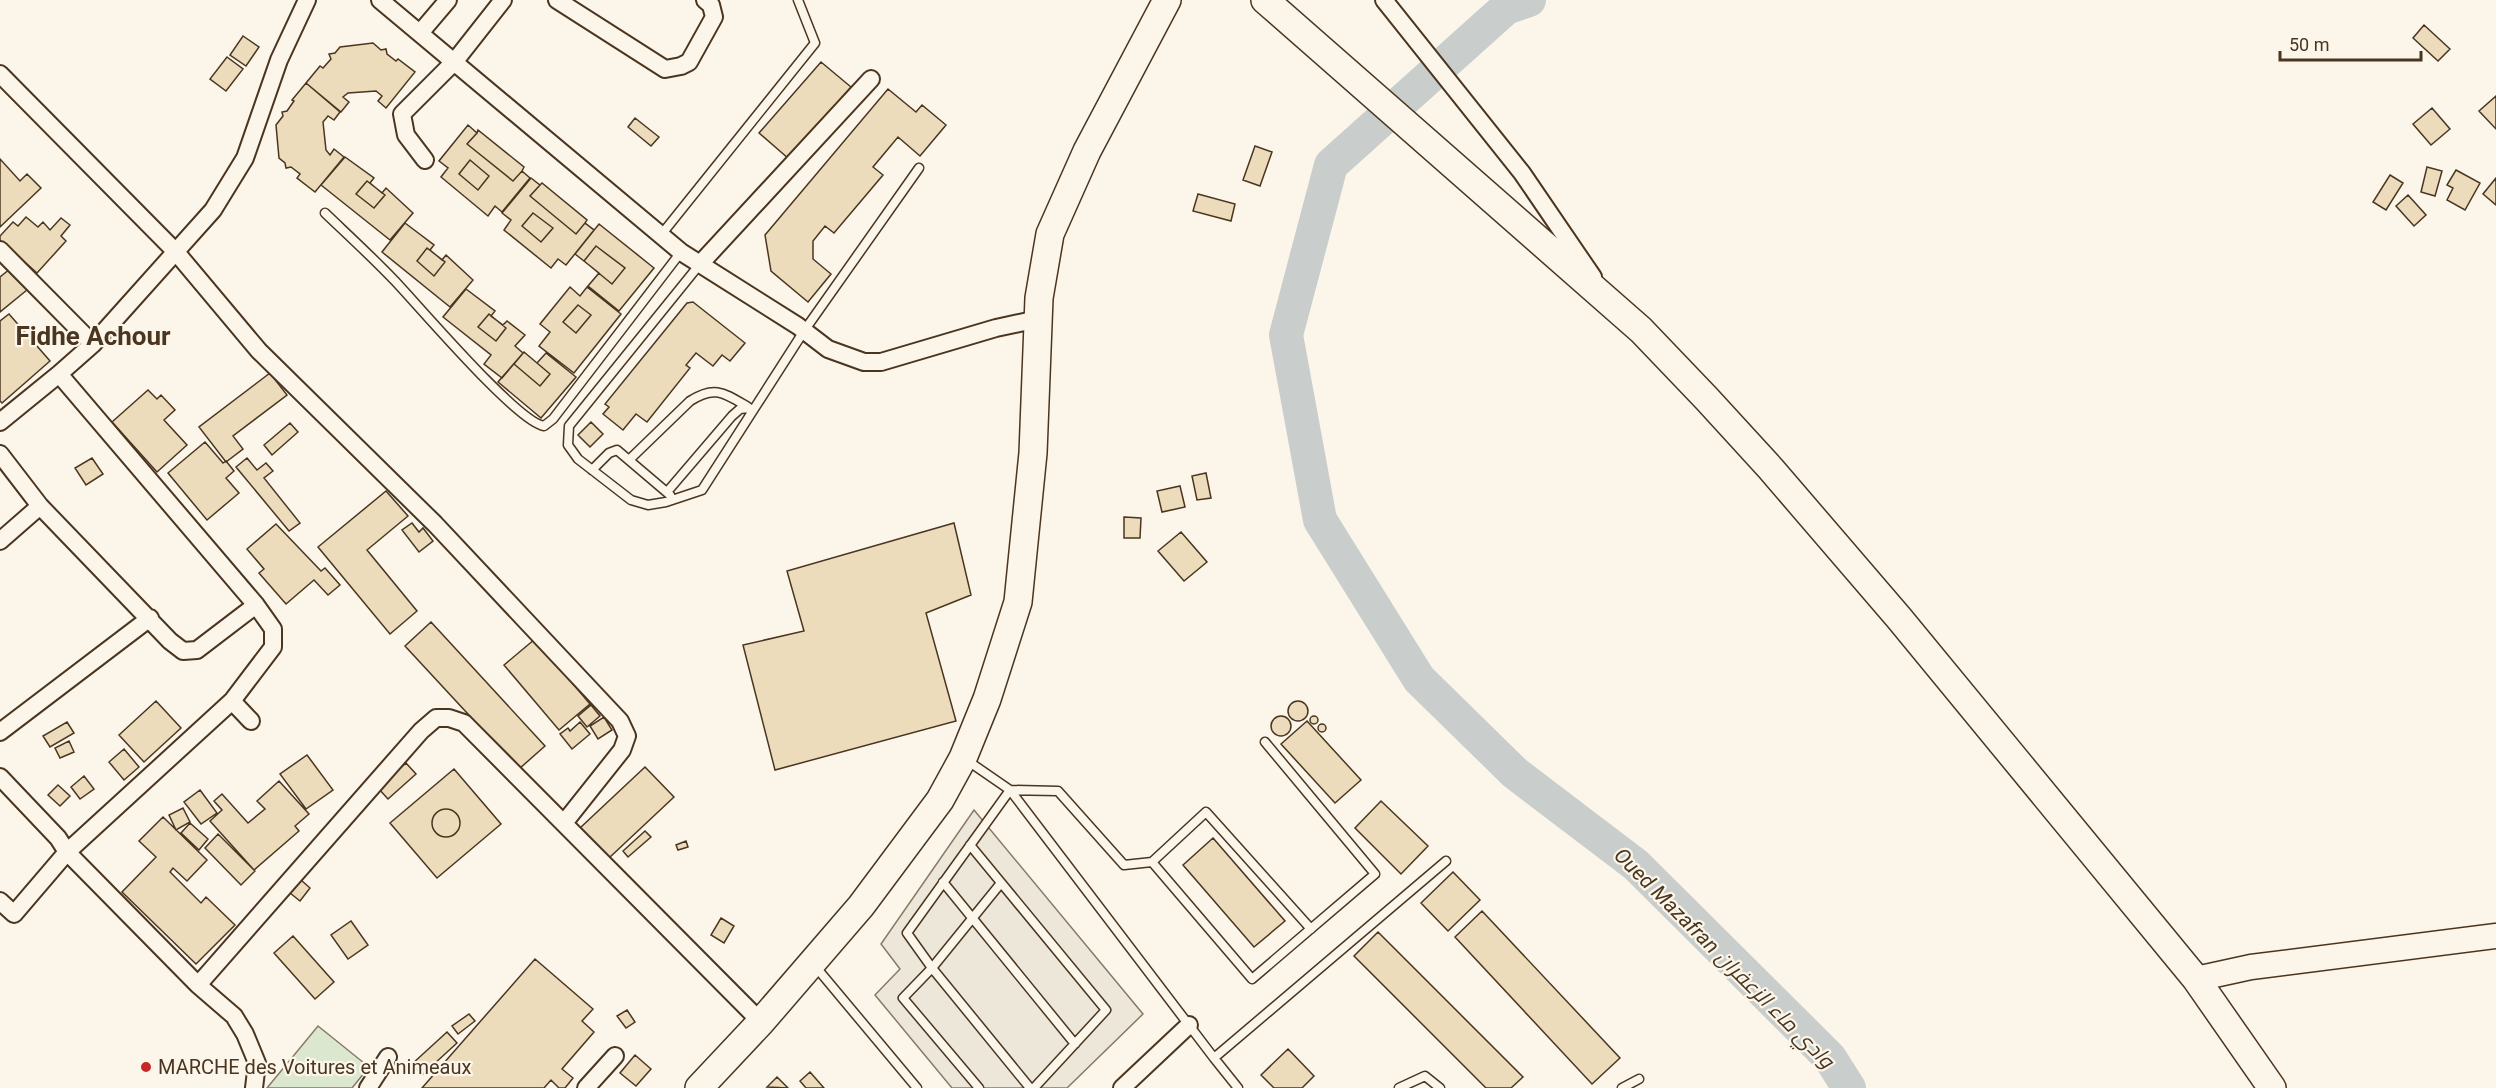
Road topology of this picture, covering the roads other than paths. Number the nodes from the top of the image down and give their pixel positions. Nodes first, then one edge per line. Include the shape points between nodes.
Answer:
1 (307, 0) edge
2 (381, 0) edge
3 (448, 0) edge
4 (503, 0) edge
5 (557, 0) edge
6 (705, 0) edge
7 (798, 0) edge
8 (1167, 0) edge
9 (1384, 0) edge
10 (1270, 5) edge
11 (420, 33) junction
12 (455, 61) junction
13 (0, 74) edge
14 (871, 79) dead end
15 (425, 160) dead end
16 (919, 168) dead end
17 (325, 213) dead end
18 (661, 235) junction
19 (0, 250) edge
20 (176, 252) junction
21 (681, 252) junction
22 (700, 264) junction
23 (1611, 304) junction
24 (1038, 319) junction
25 (804, 331) junction
26 (93, 344) junction
27 (59, 374) junction
28 (751, 408) junction
29 (0, 422) edge
30 (0, 454) edge
31 (630, 459) junction
32 (592, 470) junction
33 (667, 492) junction
34 (675, 499) junction
35 (40, 506) junction
36 (0, 541) edge
37 (256, 605) junction
38 (150, 618) junction
39 (232, 702) junction
40 (251, 721) dead end
41 (0, 732) edge
42 (1265, 742) dead end
43 (963, 758) junction
44 (0, 777) edge
45 (1010, 790) junction
46 (564, 823) junction
47 (970, 845) junction
48 (67, 852) junction
49 (1446, 861) dead end
50 (1152, 862) junction
51 (943, 882) junction
52 (1001, 883) junction
53 (0, 901) edge
54 (972, 918) junction
55 (1311, 929) junction
56 (2496, 936) edge
57 (813, 963) junction
58 (932, 968) junction
59 (2196, 979) junction
60 (198, 985) junction
61 (761, 1022) junction
62 (1189, 1025) junction
63 (1075, 1044) junction
64 (615, 1056) dead end
65 (388, 1057) dead end
66 (1214, 1058) junction
67 (1639, 1079) dead end
68 (254, 1088) edge
69 (368, 1088) edge
70 (586, 1088) edge
71 (699, 1088) edge
72 (917, 1088) edge
73 (979, 1088) edge
74 (1030, 1088) edge
75 (1034, 1088) edge
76 (1122, 1088) edge
77 (1238, 1088) edge
78 (1399, 1088) edge
79 (1440, 1088) edge
80 (1622, 1088) edge
81 (2272, 1088) edge

1 - 20 street via 279,60 245,158 213,210
2 - 11 street
3 - 11 street
4 - 12 street
5 - 6 street via 665,69 689,62 714,17
7 - 18 lane via 815,43
8 - 24 main road via 1087,151 1050,234
9 - 23 street via 1522,173
10 - 23 main road
11 - 12 street
12 - 15 street via 402,114 406,135
12 - 18 street
13 - 20 street
14 - 22 street
16 - 25 lane
17 - 21 lane via 392,278 511,406 544,426
18 - 21 street
19 - 26 street
20 - 26 street
20 - 46 street via 259,351 435,524 620,721 627,736 622,750
21 - 22 street
22 - 25 street
22 - 32 lane via 569,426 568,445
23 - 59 main road via 1641,330 1772,469
24 - 25 street via 881,362 848,358
24 - 43 main road via 1033,453 1018,602 987,699
25 - 28 lane
26 - 27 street
27 - 29 street
27 - 37 street
28 - 31 lane via 726,394 701,394
28 - 33 lane via 740,409 732,416
28 - 34 lane via 702,490
30 - 35 street
31 - 32 lane via 617,450
31 - 33 lane
32 - 34 lane via 631,500 648,505
33 - 34 lane
35 - 36 street
35 - 38 street
37 - 38 street via 197,650 183,651
37 - 39 street via 273,629 273,647
38 - 41 street
39 - 40 street
39 - 48 street
42 - 55 lane via 1375,874
43 - 45 lane
43 - 57 main road via 940,800
44 - 48 street
45 - 47 lane
45 - 50 lane via 1058,791 1124,865
45 - 62 lane
46 - 60 street via 464,723 436,718
46 - 61 street
47 - 51 lane
47 - 52 lane
48 - 53 street via 14,914
48 - 60 street
49 - 66 lane
50 - 55 lane via 1206,812
50 - 55 lane via 1252,979
51 - 54 lane
51 - 58 lane via 907,933
52 - 54 lane
52 - 63 lane via 1106,1010
54 - 58 lane
54 - 63 lane
56 - 59 main road via 2251,967
57 - 61 main road
57 - 72 lane
58 - 73 lane via 903,998
58 - 74 lane
59 - 81 main road
60 - 68 street via 234,1016 245,1034 257,1063
61 - 71 main road
62 - 66 lane
62 - 76 street
63 - 75 lane
64 - 70 street
65 - 69 street
66 - 77 lane
67 - 80 lane
78 - 79 lane via 1425,1076

